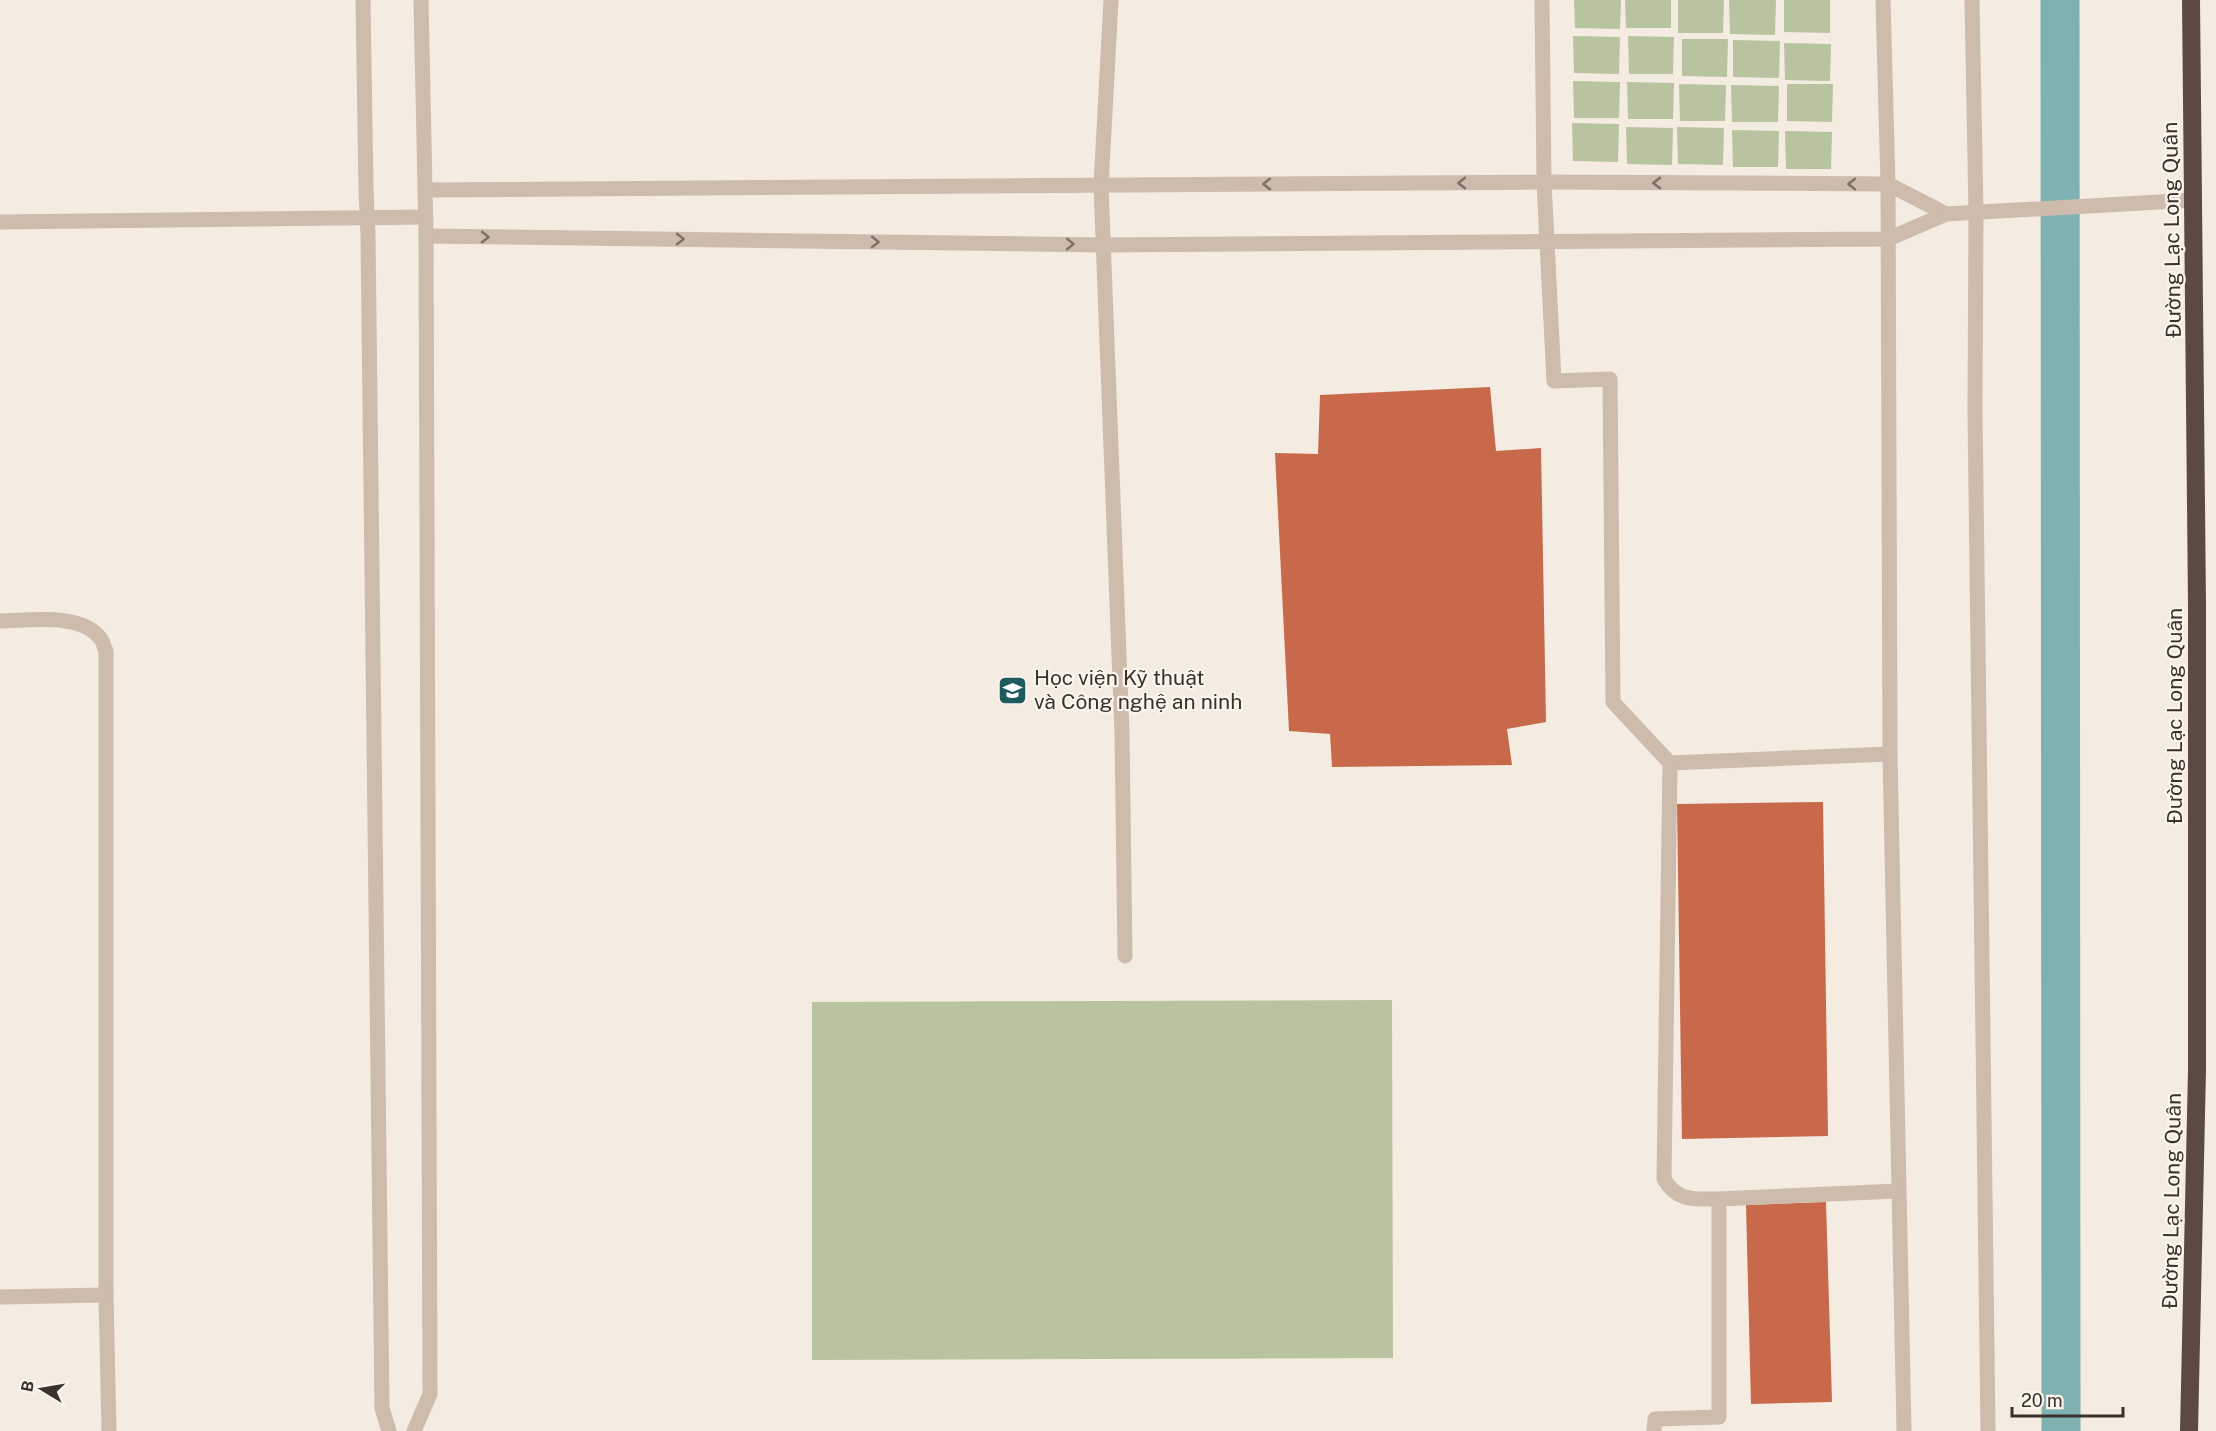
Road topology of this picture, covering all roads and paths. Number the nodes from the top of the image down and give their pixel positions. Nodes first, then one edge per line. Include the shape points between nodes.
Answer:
1 (363, 0) edge
2 (421, 0) edge
3 (1111, 0) edge
4 (1542, 0) edge
5 (1883, 0) edge
6 (1972, 0) edge
7 (2192, 0) edge
8 (1544, 182) junction
9 (1888, 184) junction
10 (1101, 186) junction
11 (425, 190) junction
12 (2194, 200) junction
13 (1976, 211) junction
14 (1946, 214) junction
15 (368, 217) junction
16 (426, 217) junction
17 (0, 222) edge
18 (426, 236) junction
19 (1888, 239) junction
20 (1546, 240) junction
21 (1103, 244) junction
22 (0, 621) edge
23 (1890, 754) junction
24 (1670, 763) junction
25 (1125, 956) dead end
26 (1898, 1191) junction
27 (1719, 1198) junction
28 (106, 1294) junction
29 (0, 1297) edge
30 (109, 1431) edge
31 (389, 1431) edge
32 (414, 1431) edge
33 (1654, 1431) edge
34 (1904, 1431) edge
35 (1988, 1431) edge
36 (2189, 1431) edge

1 - 15 street
2 - 11 street
3 - 10 street
4 - 8 street
5 - 9 street
6 - 13 street
7 - 12 highway, Đường Lạc Long Quân
9 -> 8 street
8 -> 10 street
8 - 20 street
9 - 14 street
9 - 19 street
10 - 11 street
10 - 21 street
11 - 16 street
12 - 13 street
12 - 36 highway, Đường Lạc Long Quân via 2197,1070
13 - 14 street
13 - 35 street
14 - 19 street
15 - 16 street
15 - 17 street
15 - 31 street via 382,1408
16 - 18 street
18 -> 21 street
18 - 32 street via 430,1394
19 - 20 street
19 - 23 street
20 - 21 street
20 - 24 street via 1554,381 1610,379 1613,702
21 - 25 street via 1122,733
22 - 28 street via 66,620 94,632 106,651
23 - 24 street
23 - 26 street
24 - 27 street via 1664,1179 1670,1190 1683,1197
26 - 27 street
26 - 34 street
27 - 33 street via 1719,1417 1654,1419
28 - 29 street
28 - 30 street

